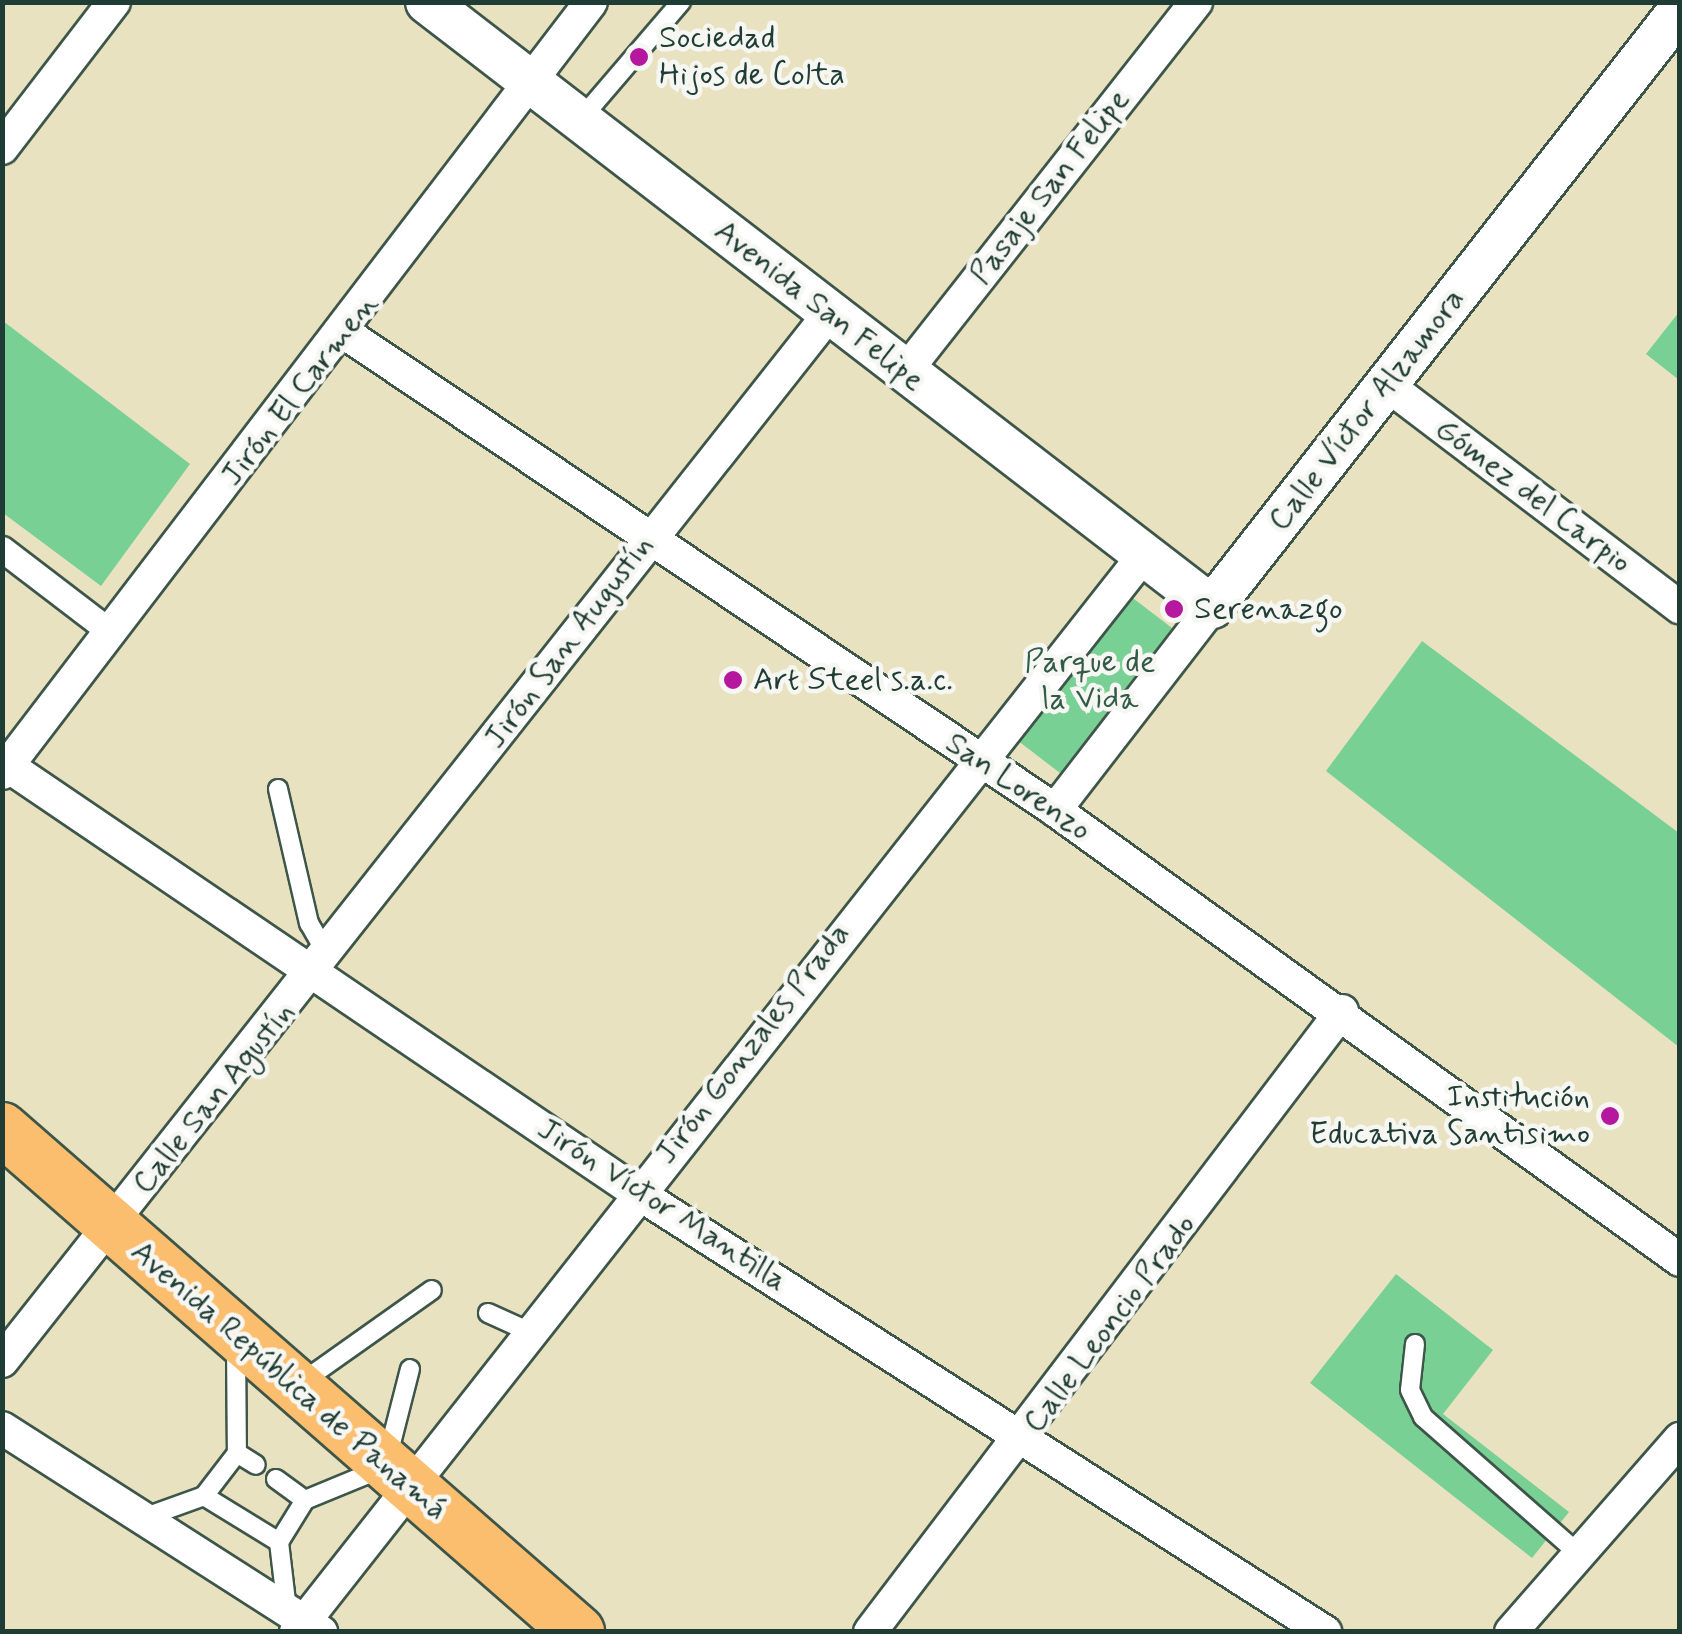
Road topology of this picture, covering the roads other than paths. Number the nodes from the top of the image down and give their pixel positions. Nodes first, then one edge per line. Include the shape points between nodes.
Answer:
1 (114, 2) edge
2 (427, 2) edge
3 (591, 2) edge
4 (681, 2) edge
5 (1196, 2) edge
6 (1680, 10) edge
7 (530, 84) junction
8 (578, 121) junction
9 (9, 127) edge
10 (830, 313) junction
11 (345, 332) junction
12 (905, 372) junction
13 (1388, 385) junction
14 (646, 541) junction
15 (2, 549) edge
16 (1143, 556) junction
17 (1212, 607) junction
18 (1680, 607) edge
19 (112, 633) junction
20 (979, 760) junction
21 (5, 770) edge
22 (278, 789) dead end
23 (1055, 810) junction
24 (321, 966) junction
25 (1342, 1011) junction
26 (2, 1129) edge
27 (636, 1192) junction
28 (110, 1225) junction
29 (1680, 1260) edge
30 (432, 1290) dead end
31 (488, 1314) dead end
32 (530, 1332) junction
33 (236, 1336) junction
34 (1415, 1344) dead end
35 (2, 1362) edge
36 (410, 1370) dead end
37 (295, 1386) junction
38 (2, 1428) edge
39 (1028, 1436) junction
40 (1680, 1439) edge
41 (237, 1453) junction
42 (256, 1465) dead end
43 (398, 1477) junction
44 (276, 1479) dead end
45 (204, 1496) junction
46 (305, 1500) junction
47 (143, 1518) junction
48 (279, 1542) junction
49 (1579, 1554) junction
50 (302, 1623) edge
51 (578, 1632) edge
52 (870, 1632) edge
53 (1325, 1632) edge
54 (1511, 1632) edge

1 - 9 street
2 - 7 street, Avenida San Felipe
3 - 7 street, Jirón El Carmen
4 - 8 lane
5 - 12 street, Pasaje San Felipe
6 - 13 street, Calle Víctor Alzamora
7 - 8 street, Avenida San Felipe
7 - 11 street, Jirón El Carmen
8 - 10 street, Avenida San Felipe
10 - 12 street, Avenida San Felipe
10 - 14 street, Jirón San Augustín
11 - 14 street, San Lorenzo
11 - 19 street, Jirón El Carmen
12 - 16 street, Avenida San Felipe
13 - 17 street, Calle Víctor Alzamora
13 - 18 street, Gómez del Carpio
14 - 20 street, San Lorenzo
14 - 24 street, Jirón San Augustín
15 - 19 street
16 - 17 street, Avenida San Felipe
16 - 20 street, Jirón Gonzales Prada
17 - 23 street, Calle Víctor Alzamora
19 - 21 street, Jirón El Carmen
20 - 23 street, San Lorenzo
20 - 27 street, Jirón Gonzales Prada
21 - 24 street, Jirón Víctor Mantilla
22 - 24 lane
23 - 25 street, San Lorenzo
24 - 27 street, Jirón Víctor Mantilla
24 - 28 street, Calle San Agustín
25 - 29 street, San Lorenzo
25 - 39 street, Calle Leoncio Prado
26 - 28 main road, Avenida República de Panamá
27 - 32 street, Jirón Gonzales Prada
27 - 39 street, Jirón Víctor Mantilla
28 - 33 main road, Avenida República de Panamá
28 - 35 street, Calle San Agustín
30 - 37 lane via 391,1331
31 - 32 lane
32 - 43 street, Jirón Gonzales Prada
33 - 37 main road, Avenida República de Panamá
33 - 41 lane
34 - 49 lane via 1410,1390 1422,1417
36 - 43 lane
37 - 43 main road, Avenida República de Panamá
38 - 47 street
39 - 52 street, Calle Leoncio Prado
39 - 53 street, Jirón Víctor Mantilla
40 - 49 street
41 - 42 lane
41 - 45 lane
43 - 46 lane
43 - 50 street, Jirón Gonzales Prada
43 - 51 main road, Avenida República de Panamá
44 - 46 lane
45 - 47 lane
45 - 48 lane
46 - 48 lane
47 - 50 street
48 - 50 lane
49 - 54 street

